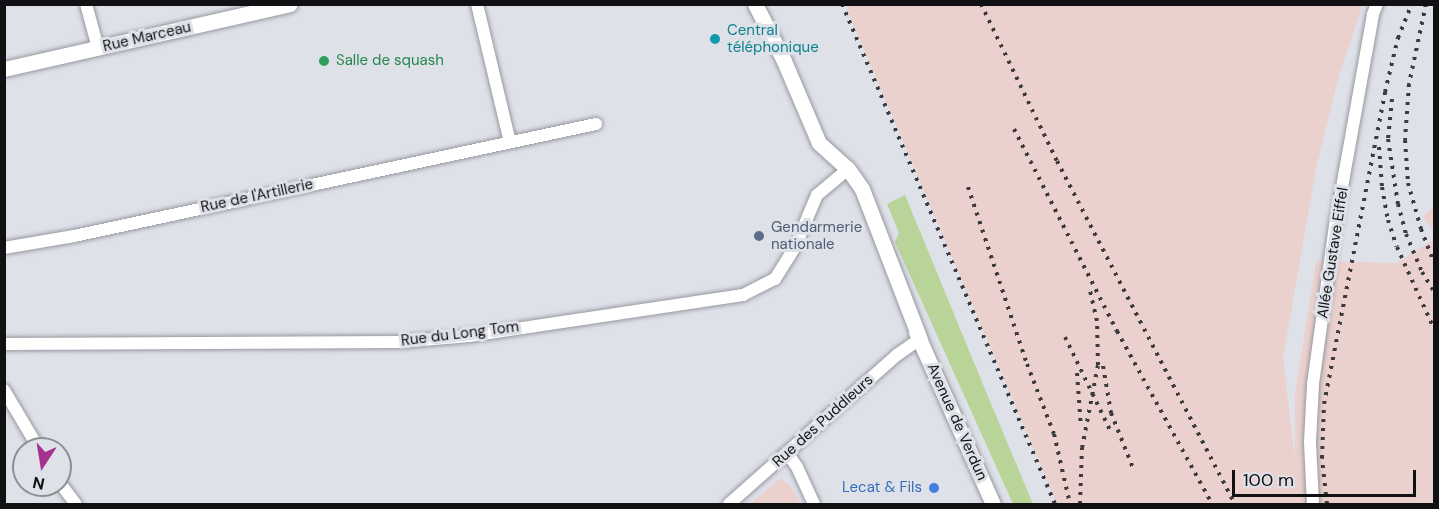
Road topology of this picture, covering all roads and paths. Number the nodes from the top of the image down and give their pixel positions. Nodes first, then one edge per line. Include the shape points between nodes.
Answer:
1 (86, 4) edge
2 (290, 4) edge
3 (477, 4) edge
4 (1377, 4) edge
5 (755, 5) edge
6 (98, 48) junction
7 (4, 69) edge
8 (596, 124) dead end
9 (510, 142) junction
10 (848, 169) junction
11 (4, 248) edge
12 (920, 339) junction
13 (4, 344) edge
14 (5, 391) edge
15 (32, 437) edge
16 (787, 453) junction
17 (729, 504) edge
18 (814, 504) edge
19 (993, 504) edge
20 (1313, 504) edge

1 - 6 street
2 - 6 main road, Rue Marceau
3 - 9 street
4 - 20 street, Allée Gustave Eiffel via 1335,226 1313,384
5 - 10 main road, Avenue de Verdun via 819,143
6 - 7 main road, Rue Marceau
8 - 9 street, Rue de l'Artillerie
9 - 11 street, Rue de l'Artillerie
10 - 12 main road, Avenue de Verdun via 862,189
10 - 13 street, Rue du Long Tom via 817,195 795,247 775,279 743,295 469,336 400,342
12 - 16 street, Rue des Puddleurs
12 - 19 main road, Avenue de Verdun
14 - 15 street
16 - 17 street, Rue des Puddleurs
16 - 18 street

